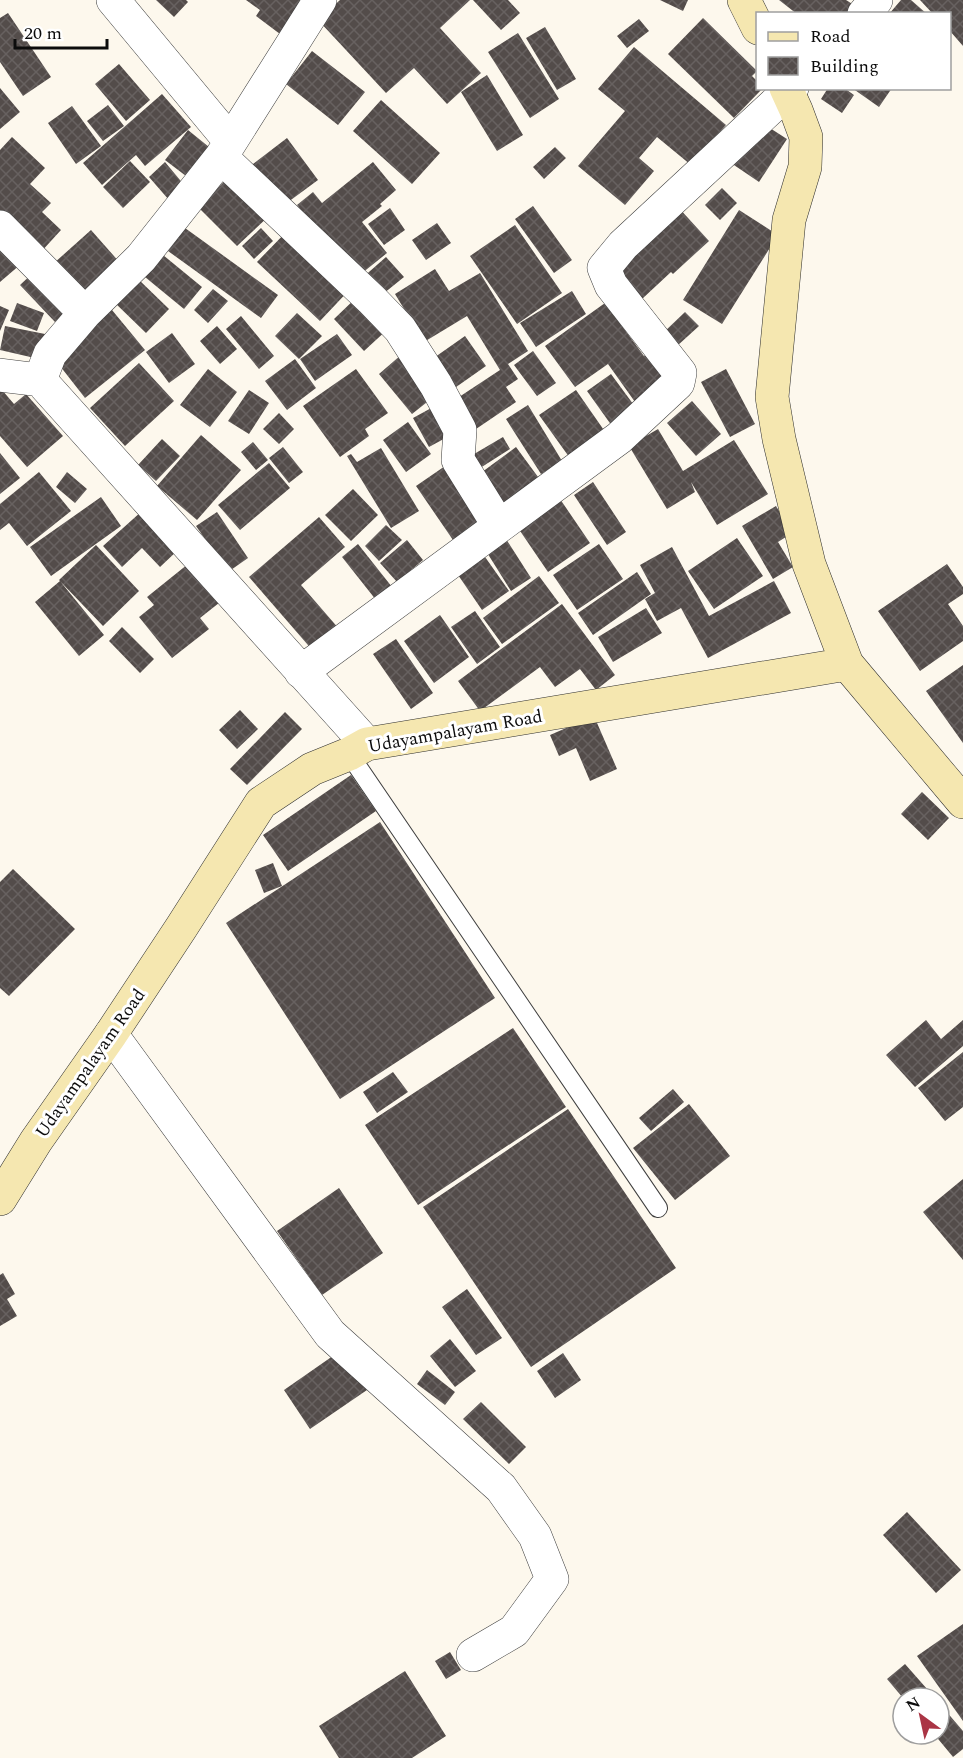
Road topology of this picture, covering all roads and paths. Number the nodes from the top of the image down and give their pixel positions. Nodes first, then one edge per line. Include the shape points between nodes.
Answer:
1 (112, 0) edge
2 (320, 0) edge
3 (744, 0) edge
4 (876, 0) edge
5 (866, 12) edge
6 (756, 24) edge
7 (788, 90) edge
8 (225, 149) junction
9 (0, 226) edge
10 (85, 314) junction
11 (0, 375) edge
12 (40, 380) junction
13 (499, 526) junction
14 (846, 663) junction
15 (301, 672) junction
16 (358, 749) junction
17 (963, 802) edge
18 (111, 1034) junction
19 (0, 1199) edge
20 (658, 1209) dead end
21 (473, 1655) dead end

1 - 8 street
2 - 8 street
3 - 6 street
4 - 5 street
7 - 13 street via 623,245 604,268 611,285 680,373 678,383 619,438
7 - 14 street via 806,137 805,168 789,219 772,397 809,564
8 - 10 street via 141,258
8 - 13 street via 400,329 460,430 458,460
9 - 10 street
10 - 12 street via 50,354
11 - 12 street
12 - 15 street
13 - 15 street
14 - 16 street, Udayampalayam Road
14 - 17 street
15 - 16 street
16 - 18 street, Udayampalayam Road via 312,769 261,803
16 - 20 lane
18 - 19 street, Udayampalayam Road
18 - 21 street via 330,1334 501,1488 535,1536 552,1579 514,1631

